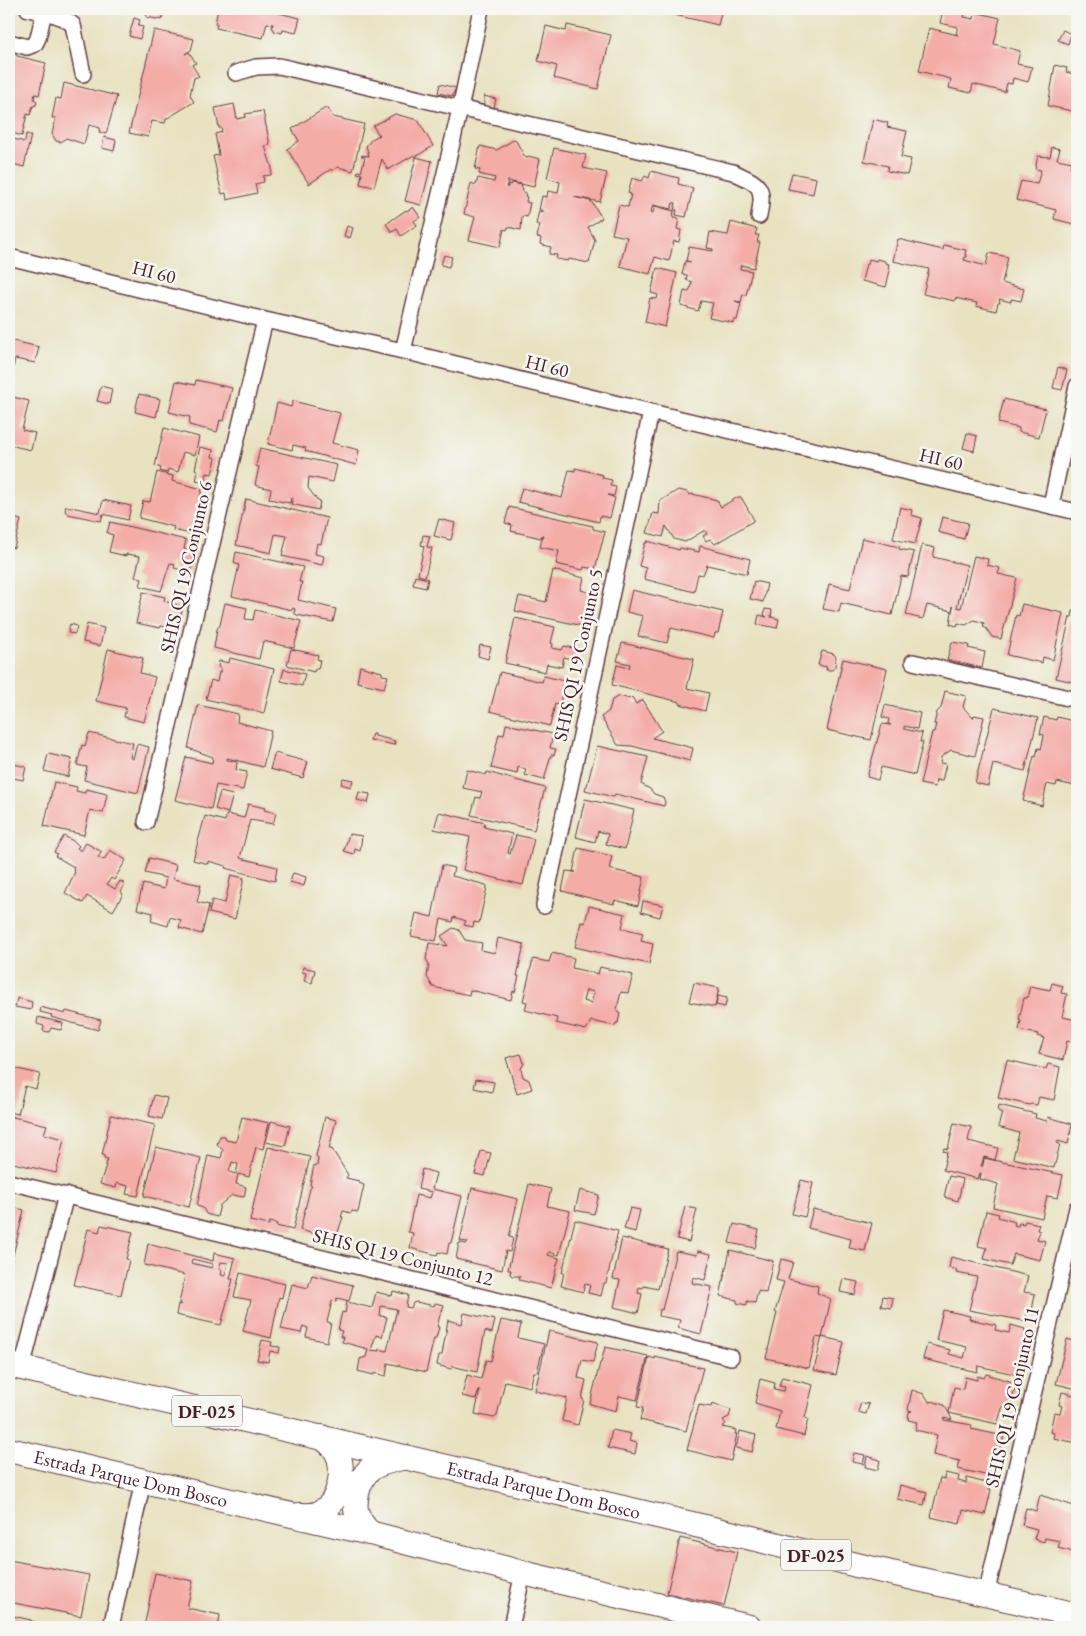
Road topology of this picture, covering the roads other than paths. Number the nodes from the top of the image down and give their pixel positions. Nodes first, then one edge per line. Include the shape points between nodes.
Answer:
1 (28, 9) edge
2 (481, 9) edge
3 (44, 12) junction
4 (9, 42) edge
5 (83, 74) dead end
6 (236, 74) dead end
7 (460, 109) junction
8 (759, 216) dead end
9 (9, 257) edge
10 (265, 320) junction
11 (403, 351) junction
12 (1077, 386) edge
13 (651, 412) junction
14 (1051, 504) junction
15 (1077, 512) edge
16 (913, 662) dead end
17 (1077, 700) edge
18 (146, 822) dead end
19 (544, 906) dead end
20 (9, 1182) edge
21 (66, 1195) junction
22 (1077, 1208) edge
23 (731, 1357) dead end
24 (15, 1367) edge
25 (322, 1437) junction
26 (9, 1450) edge
27 (406, 1458) junction
28 (143, 1481) junction
29 (293, 1516) junction
30 (370, 1533) junction
31 (524, 1574) junction
32 (986, 1595) junction
33 (1077, 1615) edge
34 (111, 1627) edge
35 (510, 1627) edge
36 (749, 1627) edge

1 - 3 street
2 - 7 street
3 - 4 street via 35,44 28,47
3 - 5 street via 73,25
6 - 7 street via 256,67 279,66
7 - 8 street via 732,172 751,180 761,190 763,197
7 - 11 street
9 - 10 street, HI 60
10 - 11 street, HI 60
10 - 18 street, SHIS QI 19 Conjunto 6
11 - 13 street, HI 60
12 - 14 street
13 - 14 street, HI 60
13 - 19 street, SHIS QI 19 Conjunto 5
14 - 15 street, HI 60
16 - 17 street
20 - 21 street, SHIS QI 19 Conjunto 12
21 - 23 street, SHIS QI 19 Conjunto 12
21 - 24 street
22 - 32 street, SHIS QI 19 Conjunto 11
24 - 25 main road, Estrada Parque Dom Bosco / DF-025
25 - 27 main road, Estrada Parque Dom Bosco / DF-025
25 - 29 main road via 337,1452 341,1467 338,1488 330,1504 320,1513
26 - 28 main road, Estrada Parque Dom Bosco
27 - 30 main road via 384,1462 368,1471 358,1489 356,1510
27 - 32 main road, Estrada Parque Dom Bosco / DF-025 via 756,1538
28 - 29 main road, Estrada Parque Dom Bosco
28 - 34 street
29 - 30 main road, Estrada Parque Dom Bosco
30 - 31 main road, Estrada Parque Dom Bosco
31 - 35 street
31 - 36 main road, Estrada Parque Dom Bosco
32 - 33 main road, Estrada Parque Dom Bosco / DF-025

